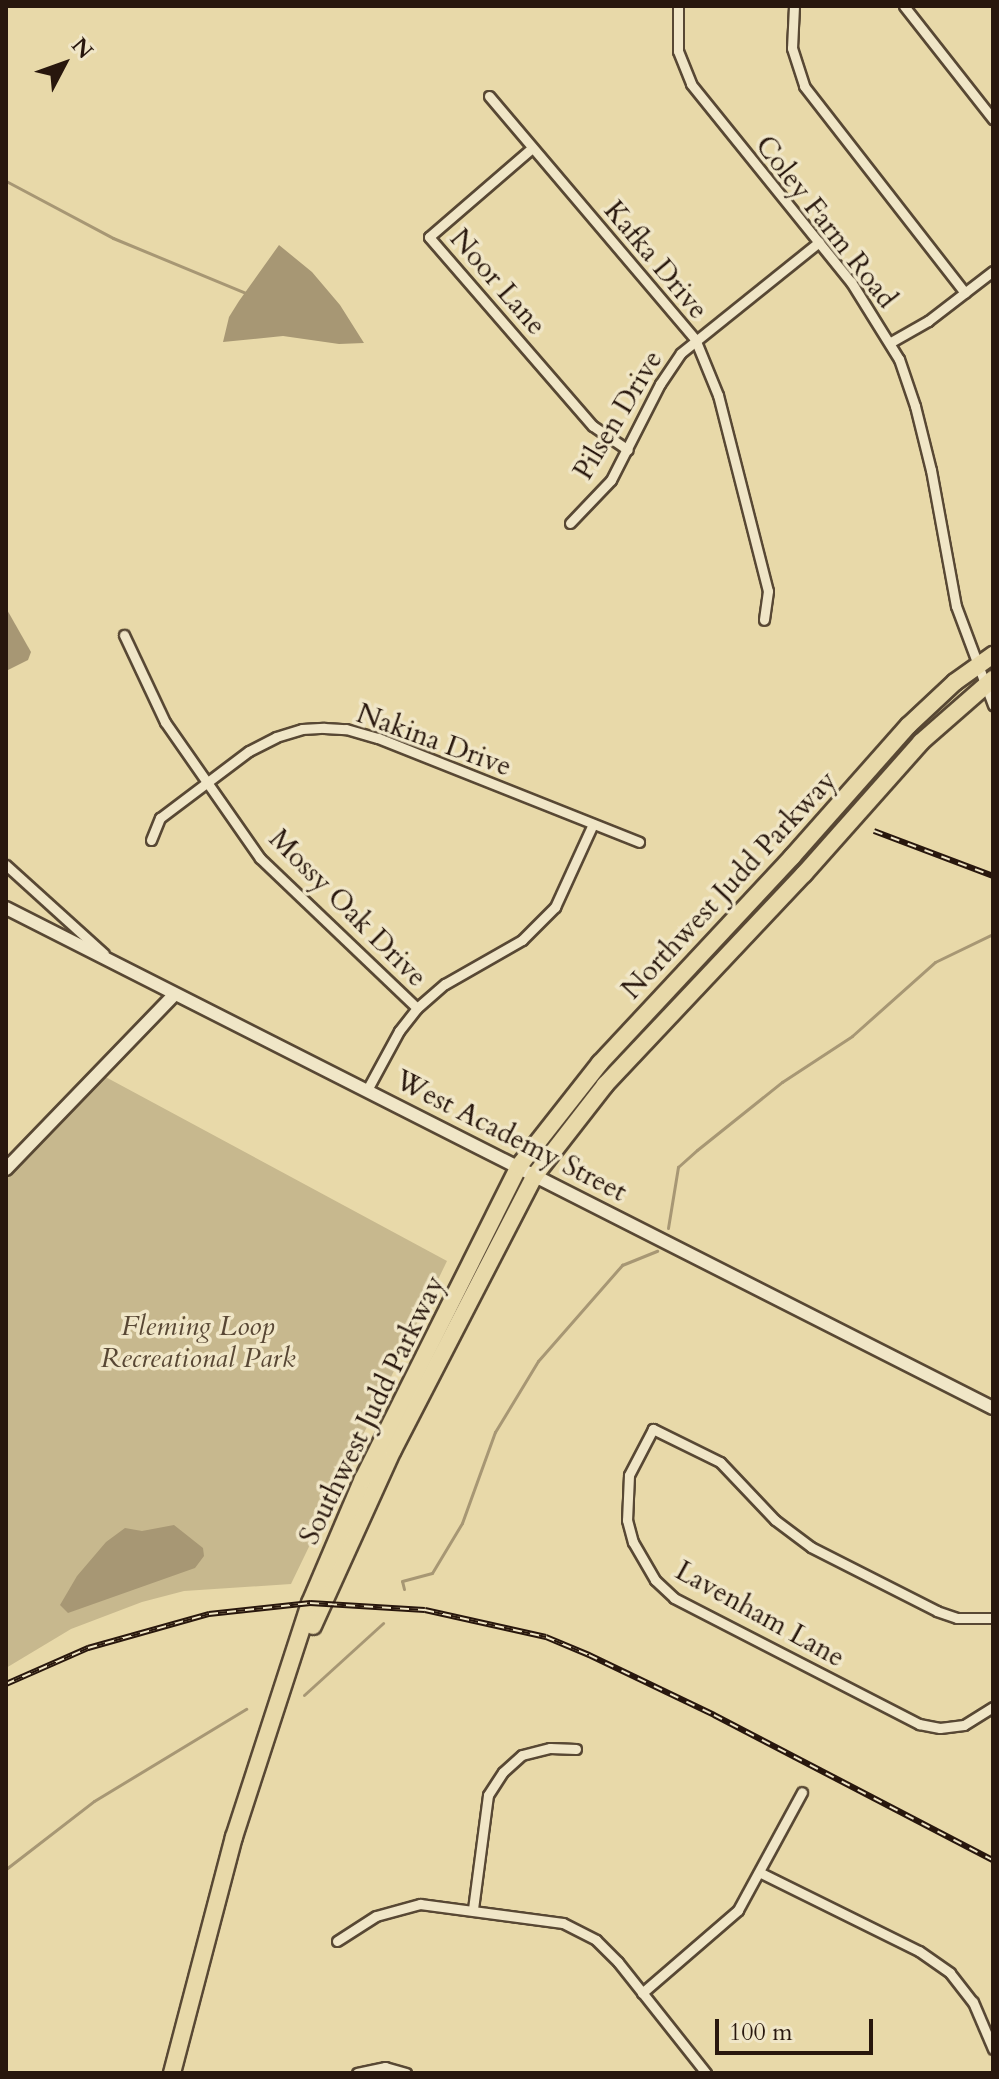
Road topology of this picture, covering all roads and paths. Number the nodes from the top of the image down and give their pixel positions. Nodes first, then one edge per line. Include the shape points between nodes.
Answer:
1 (678, 6) edge
2 (794, 6) edge
3 (904, 6) edge
4 (489, 96) dead end
5 (993, 119) edge
6 (532, 148) junction
7 (819, 242) junction
8 (993, 271) edge
9 (965, 293) junction
10 (695, 339) junction
11 (891, 342) junction
12 (628, 450) junction
13 (570, 523) dead end
14 (764, 620) dead end
15 (124, 635) dead end
16 (993, 655) edge
17 (977, 666) junction
18 (988, 682) edge
19 (993, 705) edge
20 (205, 781) junction
21 (593, 824) junction
22 (151, 840) dead end
23 (639, 842) dead end
24 (6, 865) edge
25 (6, 908) edge
26 (112, 962) junction
27 (174, 995) junction
28 (417, 1008) junction
29 (367, 1090) junction
30 (519, 1166) junction
31 (6, 1169) edge
32 (535, 1175) junction
33 (993, 1408) edge
34 (993, 1618) edge
35 (286, 1681) junction
36 (993, 1707) edge
37 (576, 1749) dead end
38 (802, 1792) dead end
39 (761, 1873) junction
40 (473, 1909) junction
41 (337, 1941) dead end
42 (642, 1993) junction
43 (993, 2049) edge
44 (172, 2073) edge
45 (357, 2073) edge
46 (406, 2073) edge
47 (706, 2073) edge

1 - 7 street, Coley Farm Road via 678,51 691,84
2 - 9 street via 792,48 804,86
3 - 5 street
4 - 6 street, Kafka Drive
6 - 10 street, Kafka Drive
6 - 12 street, Noor Lane via 429,237 593,426
7 - 10 street, Pilsen Drive
7 - 11 street, Coley Farm Road
8 - 9 street
9 - 11 street
10 - 12 street, Pilsen Drive via 660,384
10 - 14 street, Kafka Drive via 718,395 768,591
11 - 17 street, Coley Farm Road via 915,406 947,571
12 - 13 street, Pilsen Drive via 611,480
15 - 20 street, Mossy Oak Drive via 165,722
16 - 17 highway, Northwest Judd Parkway
17 - 18 street, Coley Farm Road
17 - 30 highway, Northwest Judd Parkway via 908,726 600,1063
18 - 19 street, Coley Farm Road
18 - 32 highway, Northwest Judd Parkway via 921,742 613,1076
20 - 21 street, Nakina Drive via 276,737 302,729 346,729
20 - 22 street, Nakina Drive via 160,818
20 - 28 street, Mossy Oak Drive via 260,858
21 - 23 street, Nakina Drive
21 - 28 street via 555,907 540,924 445,984
24 - 26 street
25 - 26 main road, West Academy Street
26 - 27 main road, West Academy Street
27 - 29 main road, West Academy Street
27 - 31 main road
28 - 29 street
29 - 30 main road, West Academy Street
30 - 32 main road, West Academy Street
30 - 35 highway, Southwest Judd Parkway via 363,1479 305,1618
32 - 33 main road, West Academy Street
32 - 35 highway, Southwest Judd Parkway via 393,1450
34 - 36 street, Lavenham Lane via 957,1618 937,1611 811,1547 775,1520 720,1462 653,1429 629,1475 627,1520 642,1561 674,1598 919,1724 964,1725
35 - 44 highway, Southwest Judd Parkway via 234,1837
37 - 40 street via 522,1755 495,1784 488,1795
38 - 39 street
39 - 42 street via 728,1922
39 - 43 street via 919,1951 950,1973 973,2002
40 - 41 street via 420,1904 392,1909
40 - 42 street via 580,1930 596,1940
42 - 47 street
45 - 46 street via 385,2067

